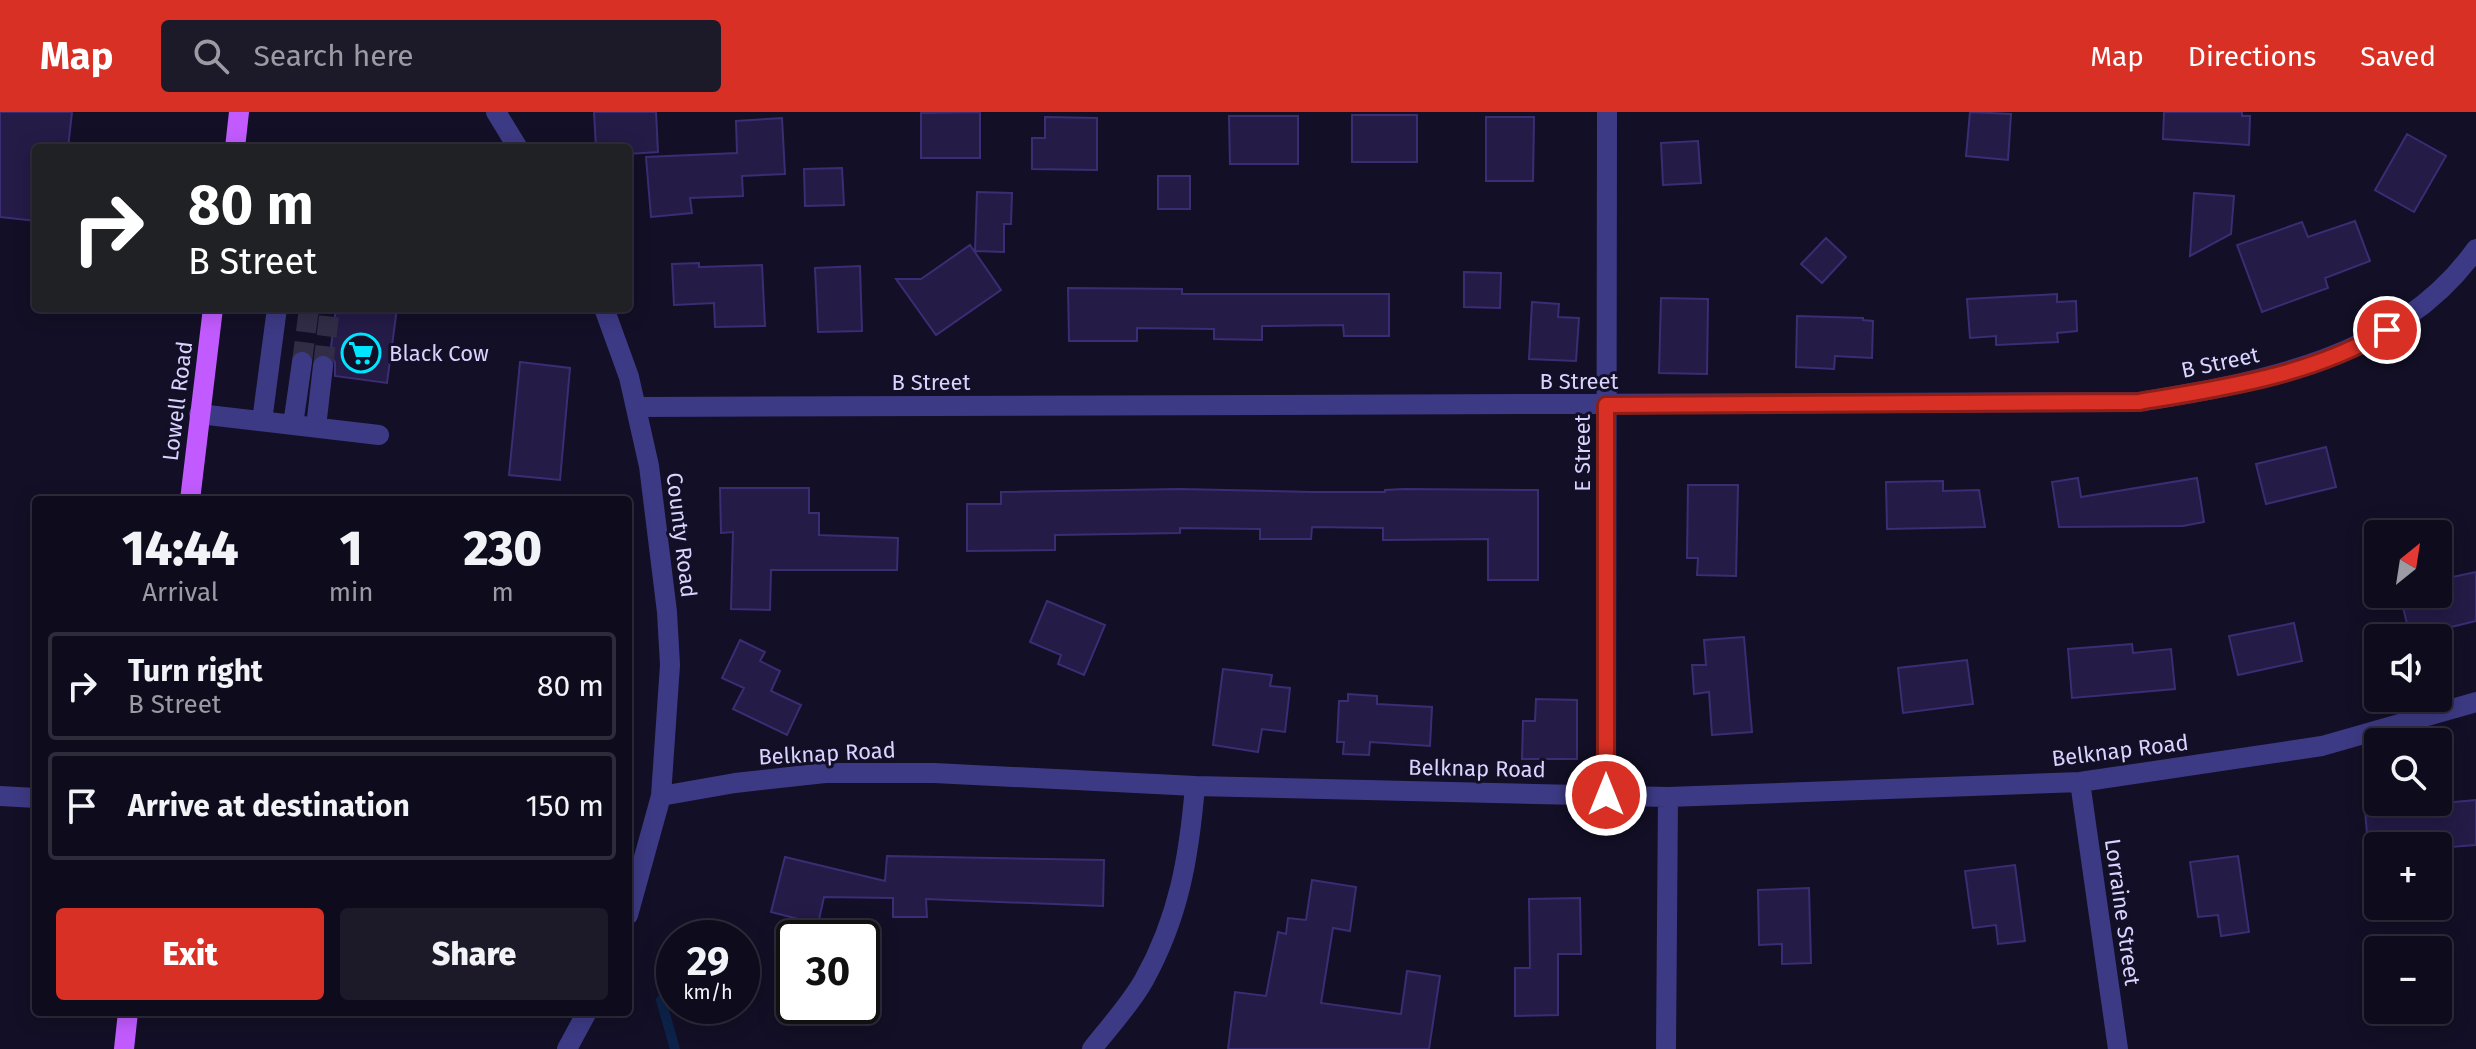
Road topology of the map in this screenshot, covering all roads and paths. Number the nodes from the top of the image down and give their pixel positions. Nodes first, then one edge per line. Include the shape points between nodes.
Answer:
1 (239, 112) edge
2 (496, 112) edge
3 (1607, 112) edge
4 (235, 144) edge
5 (516, 144) edge
6 (2476, 249) edge
7 (212, 312) edge
8 (276, 312) edge
9 (606, 312) edge
10 (302, 362) tunnel mouth
11 (323, 366) tunnel mouth
12 (1606, 405) junction
13 (637, 407) junction
14 (199, 414) junction
15 (262, 421) junction
16 (293, 425) junction
17 (316, 427) junction
18 (379, 435) dead end
19 (190, 496) edge
20 (2476, 702) edge
21 (2080, 782) junction
22 (1195, 786) junction
23 (1606, 795) junction
24 (0, 796) edge
25 (661, 796) junction
26 (1668, 797) junction
27 (32, 798) edge
28 (632, 901) edge
29 (128, 1016) edge
30 (585, 1016) edge
31 (124, 1049) edge
32 (567, 1049) edge
33 (1092, 1049) edge
34 (1666, 1049) edge
35 (2118, 1049) edge

1 - 4 main road
2 - 5 street
3 - 12 street, E Street
6 - 12 street, B Street via 2438,294 2370,340 2295,369 2217,389 2139,402
7 - 14 main road, Lowell Road
8 - 15 street
9 - 13 street, County Road
10 - 16 street
11 - 17 street
12 - 13 street, B Street
12 - 23 street, E Street
13 - 25 street, County Road via 667,612 670,665
14 - 15 street
14 - 19 main road, Lowell Road
15 - 16 street
16 - 17 street
17 - 18 street
20 - 21 street, Belknap Road via 2322,746
21 - 26 street, Belknap Road
21 - 35 street, Lorraine Street
22 - 23 street, Belknap Road
22 - 25 street, Belknap Road via 825,773
22 - 33 street via 1190,848 1164,939 1142,983
23 - 26 street, Belknap Road
24 - 27 street
25 - 28 street, County Road
26 - 34 street
29 - 31 main road
30 - 32 street

